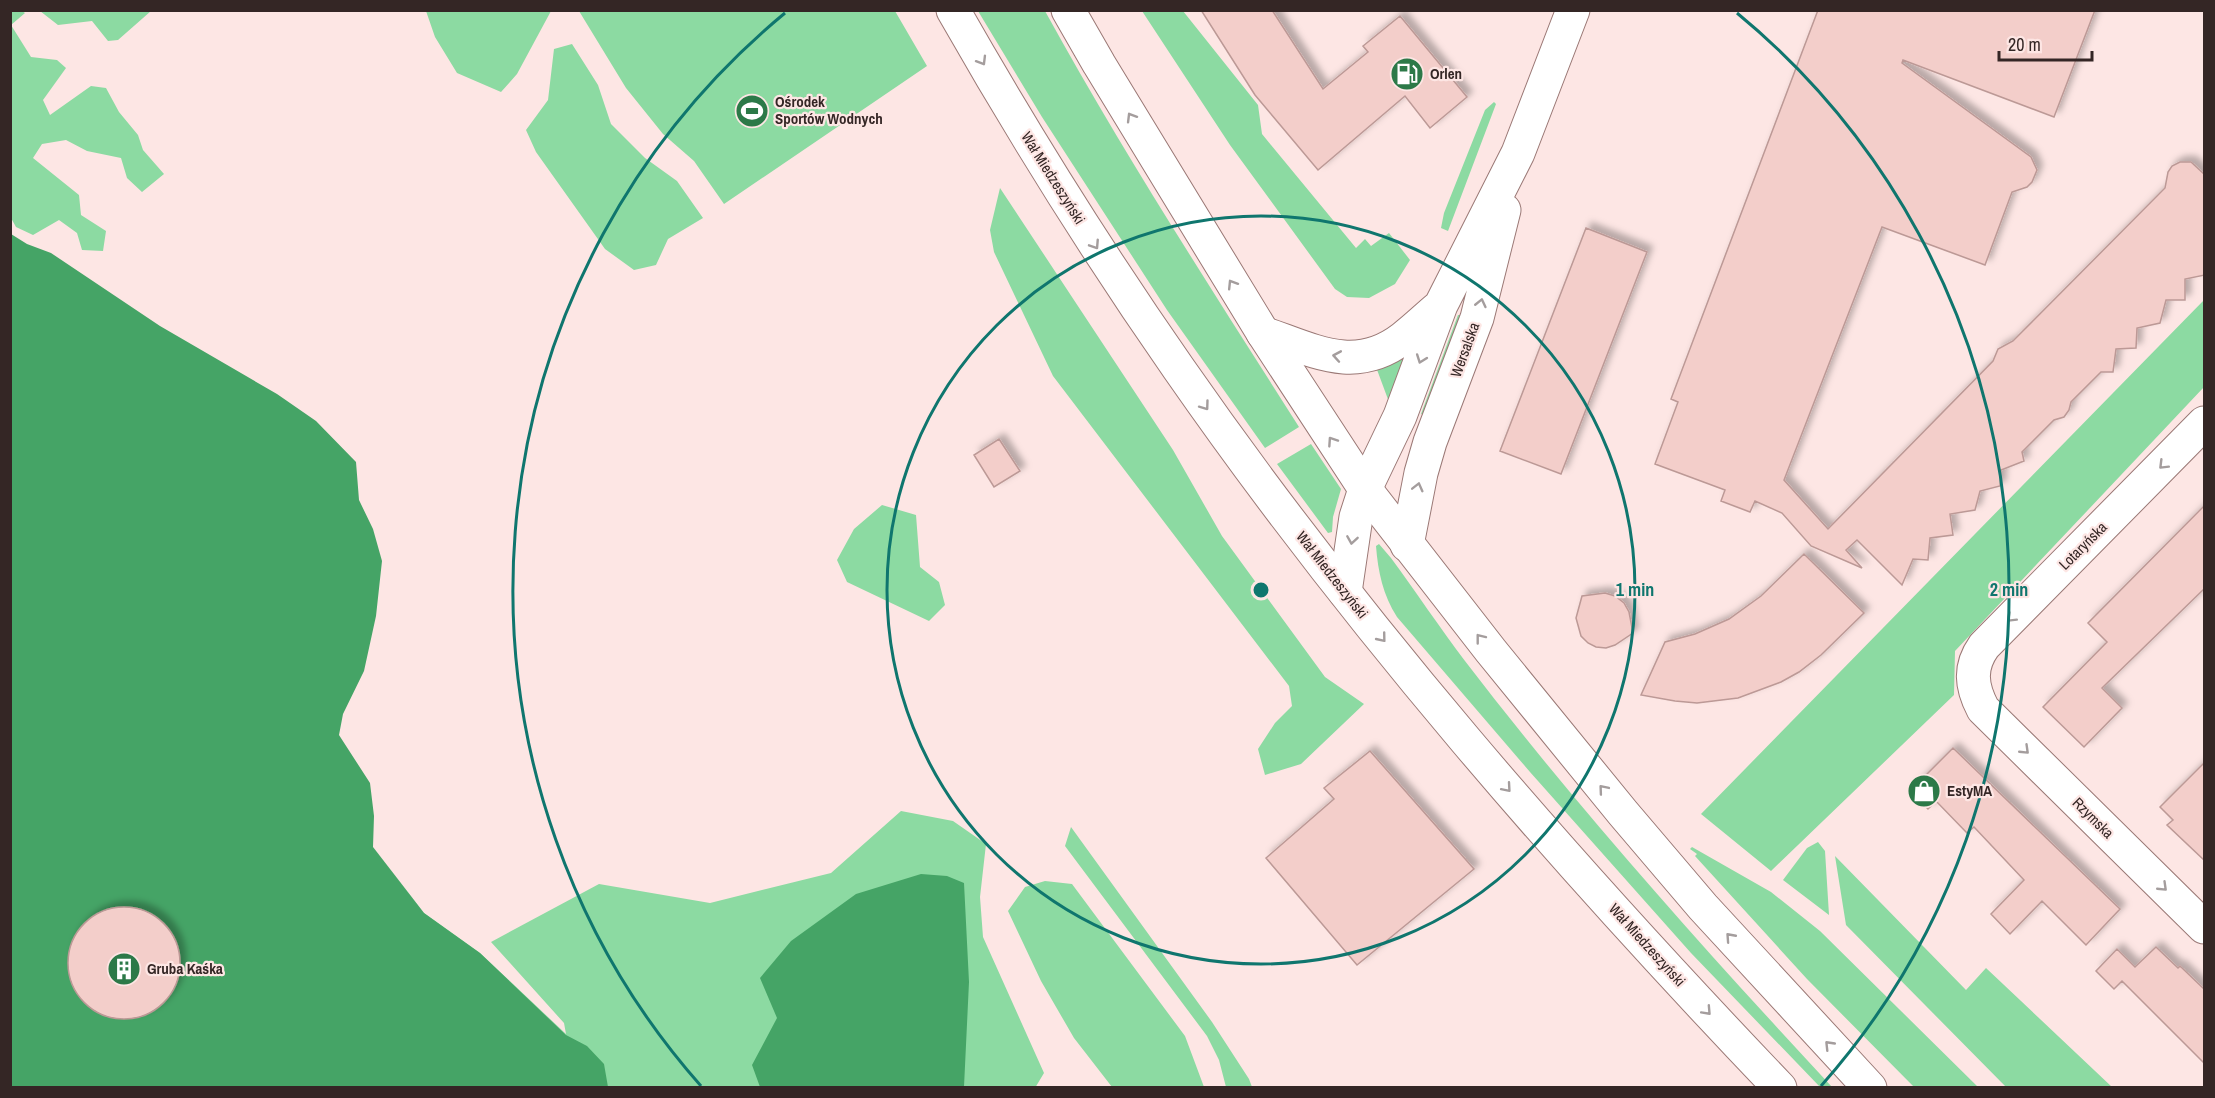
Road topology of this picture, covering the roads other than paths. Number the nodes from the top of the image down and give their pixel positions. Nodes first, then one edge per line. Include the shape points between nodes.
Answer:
1 (953, 10) edge
2 (1068, 10) edge
3 (1573, 10) edge
4 (1518, 153) junction
5 (1441, 304) junction
6 (1263, 333) junction
7 (2205, 423) edge
8 (1365, 489) junction
9 (1407, 545) junction
10 (1345, 592) junction
11 (1983, 709) joint
12 (2205, 927) edge
13 (1780, 1088) edge
14 (1870, 1088) edge

1 -> 10 main road, Wał Miedzeszyński via 1109,267 1179,370
6 -> 2 main road
3 - 4 main road, Wersalska
4 - 5 main road, Wersalska
9 -> 4 main road, Wersalska via 1414,500 1477,318
5 -> 6 main road, Wersalska via 1402,339 1379,353 1360,358 1342,358
5 -> 8 main road, Wersalska via 1400,416
8 -> 6 main road
7 -> 11 main road, Lotaryńska via 1984,646 1977,656 1972,684
8 - 9 main road
8 -> 10 main road, Wersalska via 1356,517
14 -> 9 main road via 1681,881 1552,728
10 -> 13 main road, Wał Miedzeszyński via 1545,832
11 -> 12 main road, Rzymska

